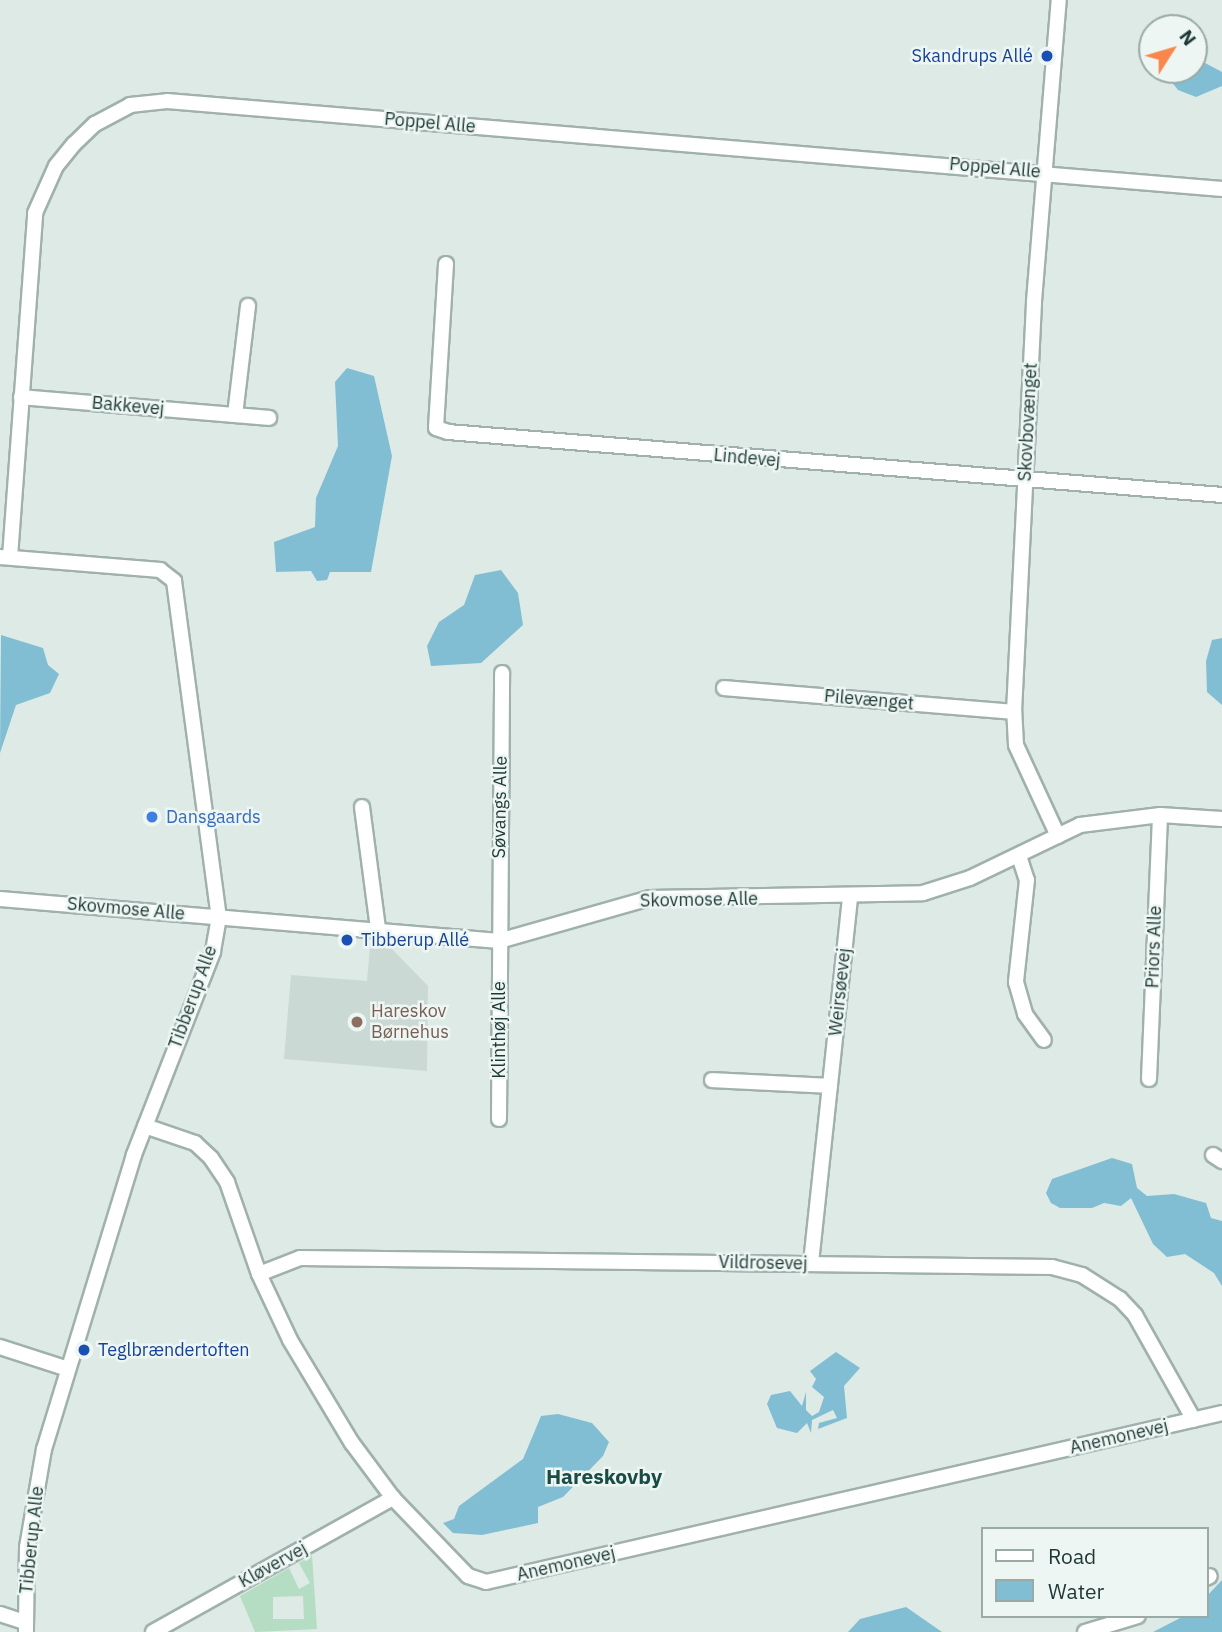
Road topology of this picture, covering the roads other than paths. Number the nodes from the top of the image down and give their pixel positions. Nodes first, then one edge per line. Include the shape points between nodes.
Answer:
1 (1059, 0) edge
2 (1045, 172) junction
3 (1222, 189) edge
4 (446, 264) dead end
5 (248, 306) dead end
6 (21, 397) junction
7 (235, 415) junction
8 (269, 418) dead end
9 (1024, 480) junction
10 (1222, 495) edge
11 (5, 557) edge
12 (502, 673) dead end
13 (724, 688) dead end
14 (1014, 712) junction
15 (362, 807) dead end
16 (1160, 815) junction
17 (1222, 819) edge
18 (1058, 836) junction
19 (1019, 856) junction
20 (850, 898) junction
21 (0, 899) edge
22 (219, 916) junction
23 (378, 929) junction
24 (499, 941) junction
25 (1045, 1040) dead end
26 (1149, 1079) dead end
27 (712, 1080) dead end
28 (830, 1086) junction
29 (499, 1119) dead end
30 (145, 1126) junction
31 (811, 1263) junction
32 (258, 1274) junction
33 (0, 1347) edge
34 (68, 1368) junction
35 (1222, 1413) edge
36 (1194, 1420) junction
37 (393, 1498) junction
38 (0, 1614) edge
39 (1131, 1618) edge
40 (25, 1627) edge
41 (152, 1632) edge
42 (1085, 1632) edge

1 - 2 street, Skovbovænget
2 - 3 street, Poppel Alle
2 - 6 street, Poppel Alle via 167,101 130,105 95,124 74,144 56,166 35,213
2 - 9 street, Skovbovænget
4 - 9 street, Lindevej via 436,428 459,435
5 - 7 street
6 - 7 street, Bakkevej
6 - 11 street, Poppel Alle
7 - 8 street, Bakkevej
9 - 10 street, Lindevej
9 - 14 street, Skovbovænget
11 - 22 street, Tibberup Alle via 160,570 174,582
12 - 24 street, Søvangs Alle
13 - 14 street, Pilevænget
14 - 18 street, Skovbovænget via 1016,745
15 - 23 street
16 - 17 street, Skovmose Alle
16 - 18 street, Skovmose Alle via 1113,818
16 - 26 street, Priors Alle
18 - 19 street, Skovmose Alle
19 - 20 street, Skovmose Alle via 923,893
19 - 25 street via 1027,880 1016,982 1025,1014
20 - 24 street, Skovmose Alle via 650,898
20 - 28 street, Weirsøevej
21 - 22 street, Skovmose Alle
22 - 23 street, Skovmose Alle
22 - 30 street, Tibberup Alle via 213,953
23 - 24 street, Skovmose Alle
24 - 29 street, Klinthøj Alle
27 - 28 street
28 - 31 street, Weirsøevej
30 - 32 street, Anemonevej via 195,1143 211,1158 227,1182
30 - 34 street, Tibberup Alle
31 - 32 street, Vildrosevej via 300,1258
31 - 36 street, Vildrosevej via 1052,1267 1082,1275 1135,1315
32 - 37 street, Anemonevej via 317,1388
33 - 34 street
34 - 40 street, Tibberup Alle via 36,1486
35 - 36 street, Anemonevej
36 - 37 street, Anemonevej via 486,1582 468,1576
37 - 41 street, Kløvervej
38 - 40 street
39 - 42 street

